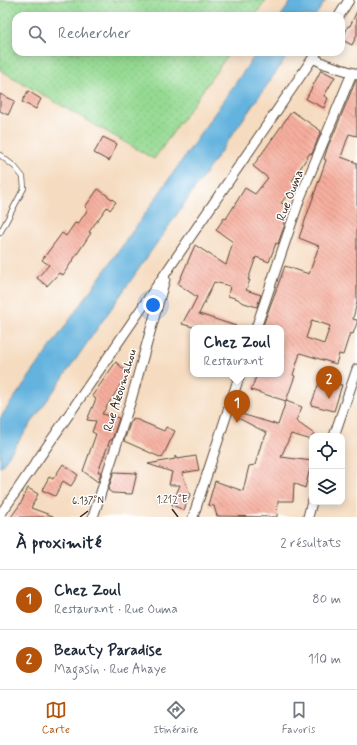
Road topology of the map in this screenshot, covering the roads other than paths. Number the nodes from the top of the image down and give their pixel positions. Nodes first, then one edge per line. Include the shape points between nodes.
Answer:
1 (349, 0) edge
2 (342, 12) edge
3 (314, 56) edge
4 (316, 56) edge
5 (355, 73) edge
6 (0, 155) edge
7 (0, 233) edge
8 (168, 270) junction
9 (257, 325) edge
10 (357, 369) edge
11 (239, 377) edge
12 (335, 433) edge
13 (311, 505) edge
14 (0, 515) edge
15 (93, 517) edge
16 (192, 517) edge
17 (308, 517) edge

1 - 2 street
3 - 8 street
4 - 5 street via 325,64
5 - 9 street, Rue Ouma via 300,198
6 - 7 lane via 23,177 24,188
8 - 14 street
8 - 15 street, Rue Akoumahou via 131,400
10 - 12 street
11 - 16 street
13 - 17 street

